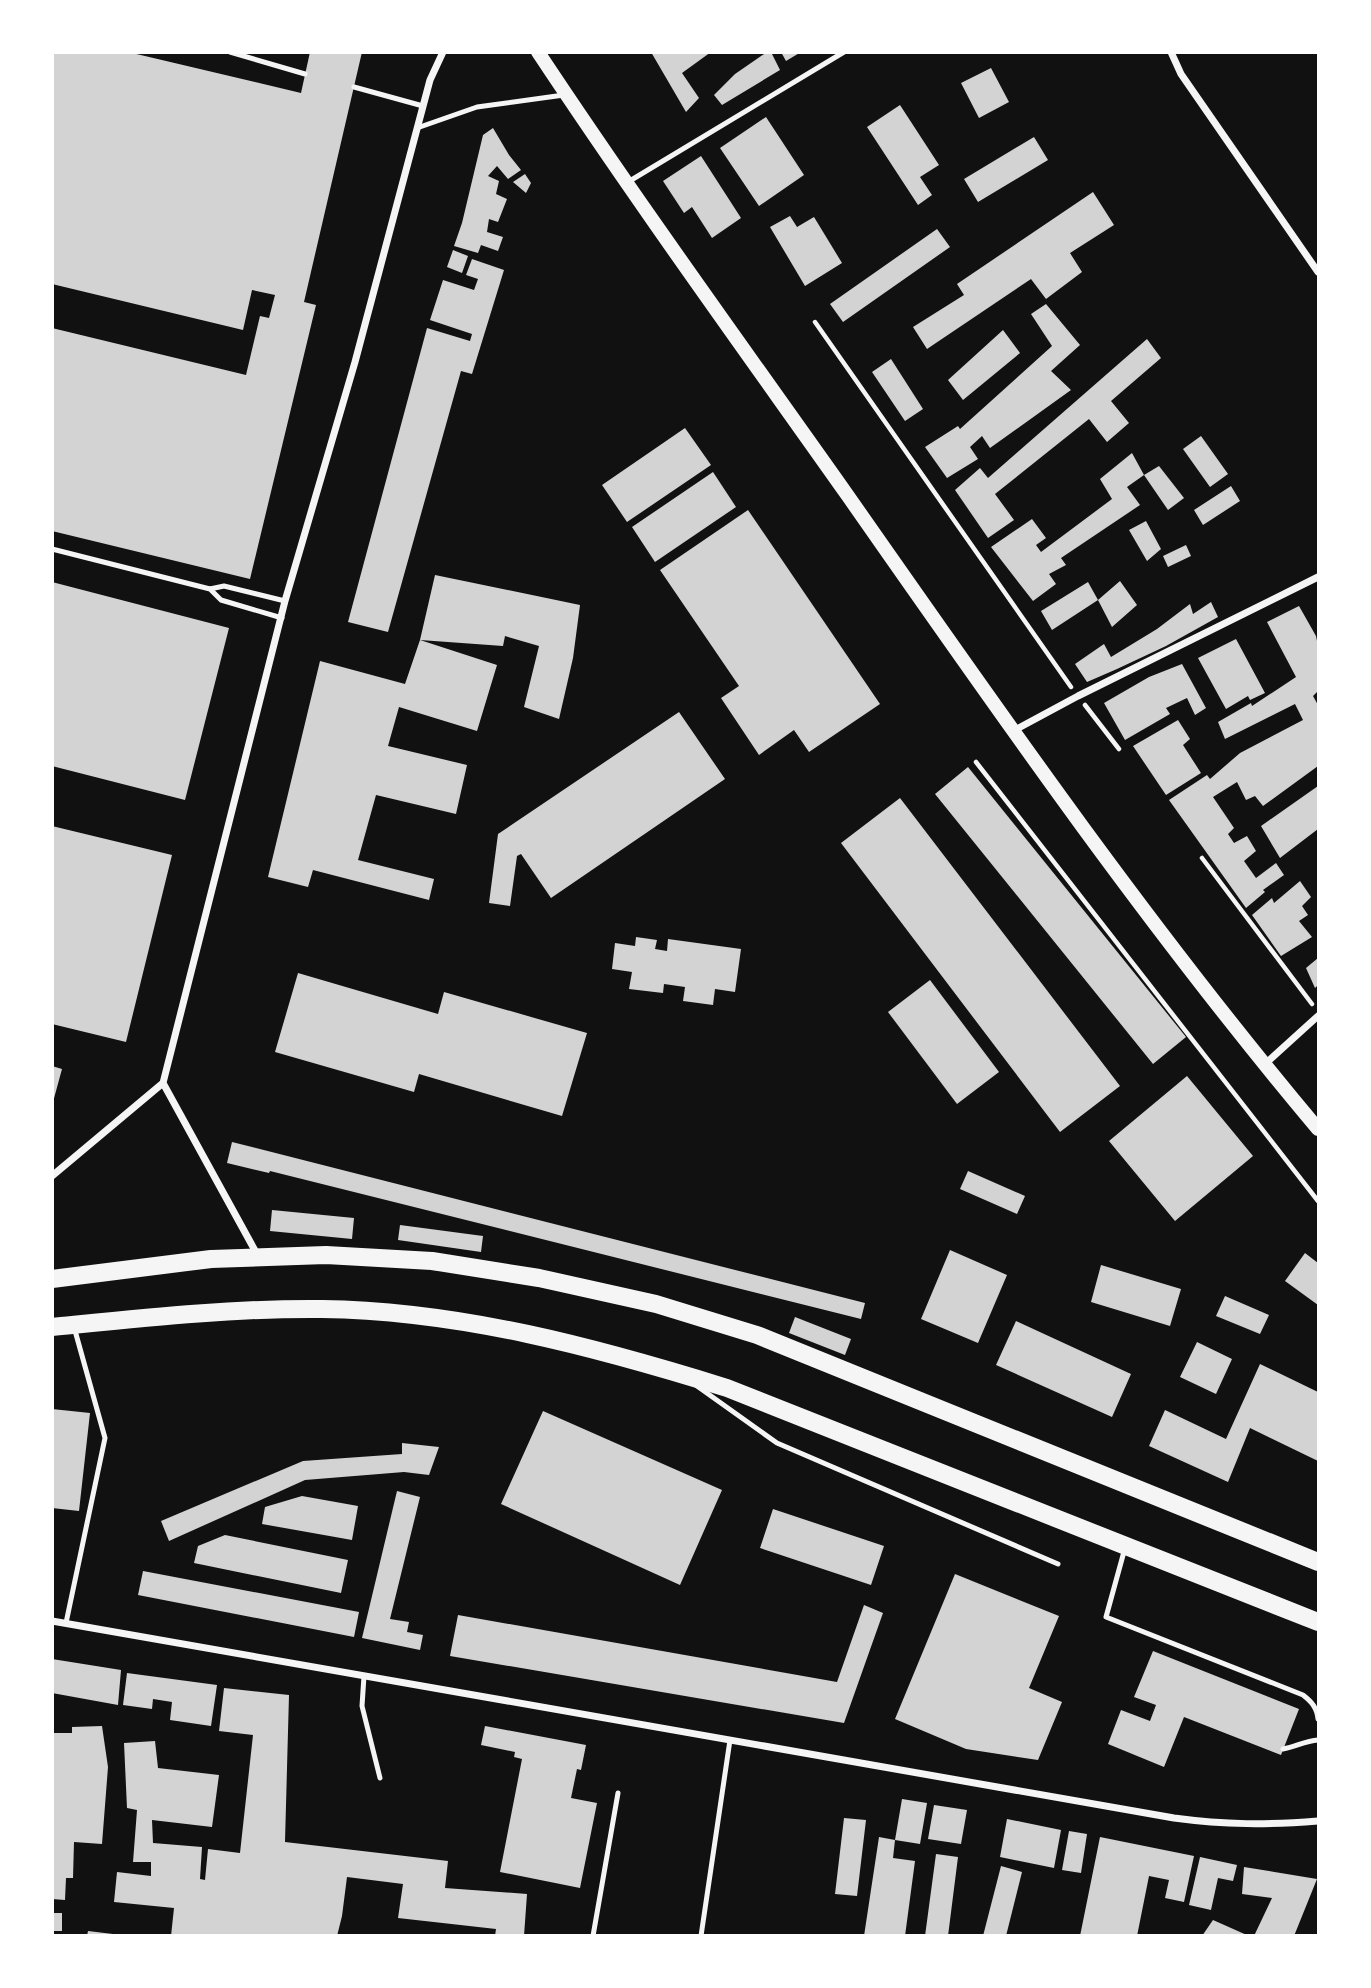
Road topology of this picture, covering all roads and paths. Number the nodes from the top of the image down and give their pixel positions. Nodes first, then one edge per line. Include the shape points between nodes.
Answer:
1 (230, 52) edge
2 (443, 52) edge
3 (538, 52) edge
4 (844, 52) edge
5 (1171, 52) edge
6 (305, 74) dead end
7 (354, 87) dead end
8 (566, 95) junction
9 (423, 106) junction
10 (417, 128) junction
11 (628, 182) junction
12 (1318, 272) edge
13 (815, 322) dead end
14 (52, 549) edge
15 (1318, 577) edge
16 (210, 589) junction
17 (285, 601) junction
18 (282, 618) junction
19 (1078, 696) junction
20 (1012, 732) junction
21 (1119, 749) dead end
22 (976, 762) dead end
23 (1202, 858) dead end
24 (1318, 1015) edge
25 (1264, 1065) junction
26 (163, 1083) junction
27 (1318, 1129) edge
28 (52, 1176) edge
29 (1318, 1201) edge
30 (258, 1256) junction
31 (52, 1279) edge
32 (73, 1325) junction
33 (52, 1327) edge
34 (680, 1374) junction
35 (1126, 1545) junction
36 (1318, 1562) edge
37 (1058, 1564) dead end
38 (52, 1621) edge
39 (1318, 1622) edge
40 (66, 1623) junction
41 (364, 1676) junction
42 (1318, 1719) edge
43 (1318, 1732) edge
44 (730, 1740) junction
45 (1318, 1741) edge
46 (1283, 1749) dead end
47 (380, 1778) dead end
48 (618, 1793) dead end
49 (1318, 1821) edge
50 (593, 1936) edge
51 (701, 1936) edge

1 - 6 lane
2 - 9 street
3 - 8 main road
4 - 11 lane
5 - 12 street via 1181,75
7 - 9 lane
8 - 10 lane via 477,107
8 - 11 main road
9 - 10 street
10 - 17 street
11 - 20 main road
13 - 19 path
14 - 16 lane
15 - 19 street
16 - 17 lane via 224,586
16 - 18 lane via 221,600
17 - 18 street
18 - 26 street
19 - 20 street
19 - 21 path
20 - 25 main road
22 - 29 path
23 - 24 path
24 - 25 street
25 - 27 main road
26 - 28 street
26 - 30 street
30 - 31 main road
30 - 36 main road via 432,1261 656,1304 757,1335
32 - 33 main road
32 - 34 main road via 212,1312 324,1309 427,1317 525,1332
32 - 40 lane via 105,1437
34 - 35 main road via 727,1388
34 - 37 lane via 777,1443
35 - 39 main road
35 - 42 lane via 1106,1617 1303,1695 1318,1712
38 - 40 street
40 - 41 street
41 - 44 street
41 - 47 lane via 362,1706
43 - 45 lane
44 - 49 street via 1213,1824
44 - 51 lane
45 - 46 lane
48 - 50 lane

